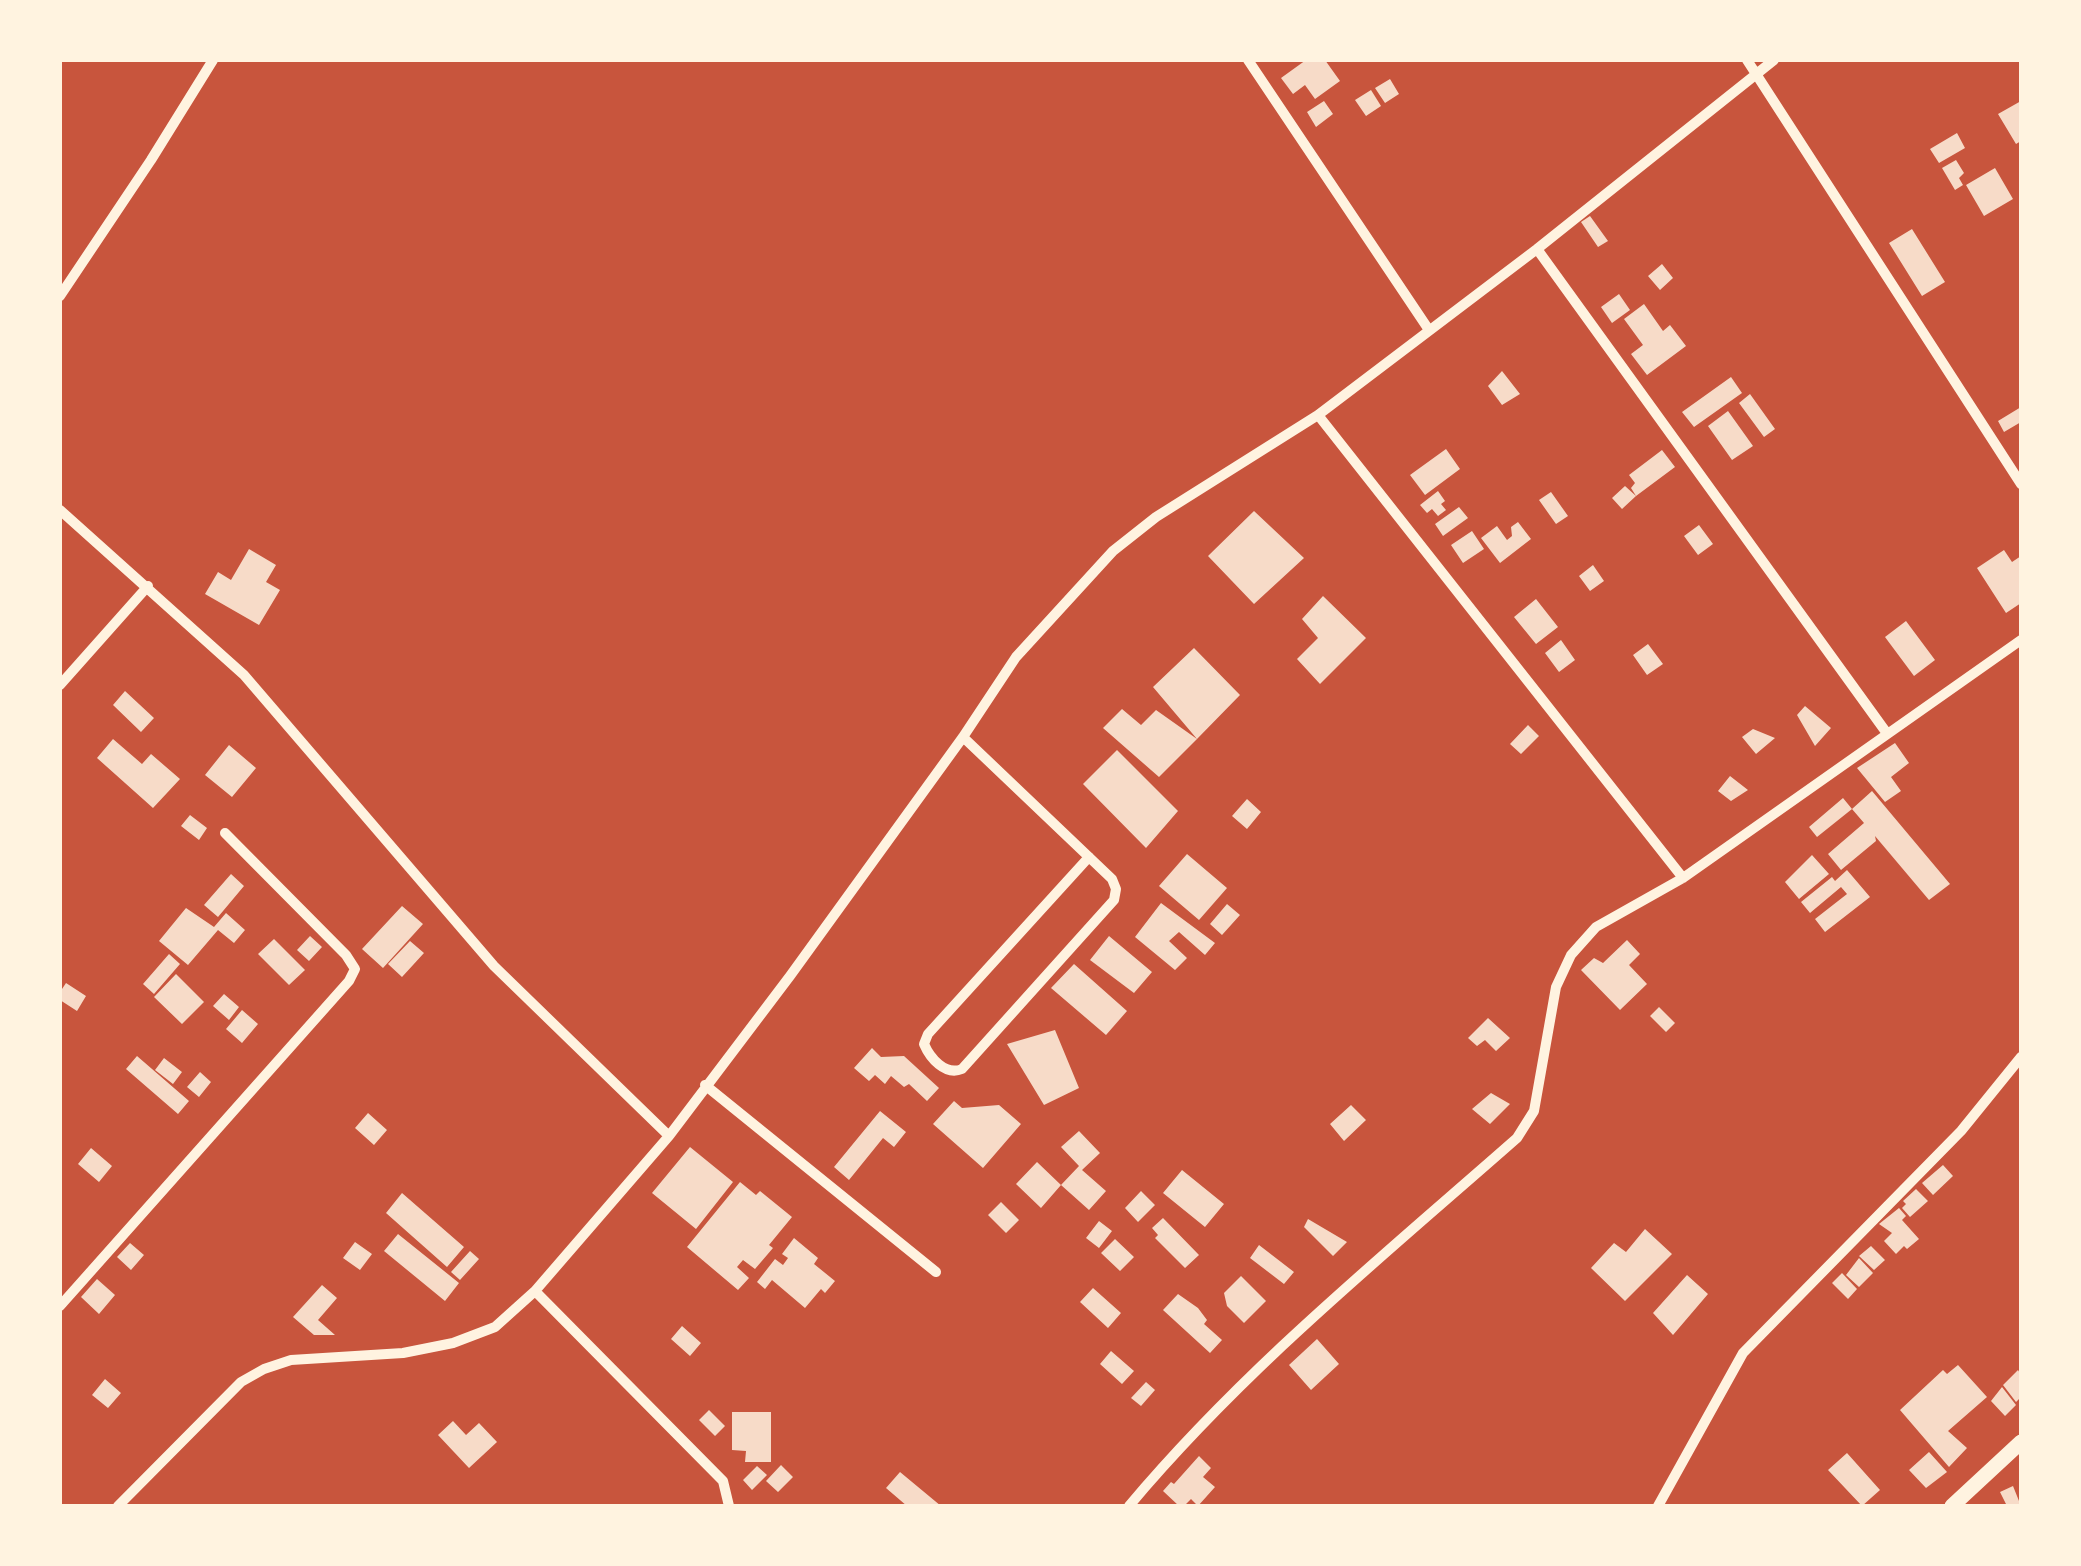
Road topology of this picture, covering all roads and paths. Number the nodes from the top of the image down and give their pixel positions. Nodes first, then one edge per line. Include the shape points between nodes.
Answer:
1 (213, 60) edge
2 (1248, 60) edge
3 (1747, 60) edge
4 (1774, 60) edge
5 (1756, 73) junction
6 (1538, 248) junction
7 (60, 296) edge
8 (1429, 330) junction
9 (1318, 416) junction
10 (2021, 484) edge
11 (60, 510) edge
12 (148, 586) junction
13 (2021, 640) edge
14 (60, 684) edge
15 (1886, 732) junction
16 (962, 738) junction
17 (226, 833) dead end
18 (1089, 857) junction
19 (1683, 878) junction
20 (2021, 1056) edge
21 (705, 1084) junction
22 (669, 1136) junction
23 (936, 1272) dead end
24 (535, 1291) junction
25 (60, 1306) edge
26 (2021, 1442) edge
27 (118, 1506) edge
28 (729, 1506) edge
29 (1129, 1506) edge
30 (1658, 1506) edge
31 (1952, 1506) edge

1 - 7 street
2 - 8 street
3 - 5 street
4 - 5 street
5 - 6 street
5 - 10 street
6 - 8 street
6 - 15 street
8 - 9 street
9 - 16 street via 1112,551 1016,658
9 - 19 street
11 - 12 street
12 - 14 street
12 - 22 street via 244,675 494,966
13 - 15 street
15 - 19 street
16 - 18 street
16 - 21 street
17 - 25 street via 355,969
18 - 18 street via 928,1034 924,1044 946,1070 962,1069 1114,900 1112,879
19 - 29 street via 1596,927 1572,955 1556,987 1534,1111 1517,1138 1252,1373
20 - 30 street via 1962,1131 1743,1353
21 - 22 street
21 - 23 street
22 - 24 street
24 - 27 street via 495,1326 452,1343 264,1368 241,1382
24 - 28 street via 723,1482
26 - 31 street

